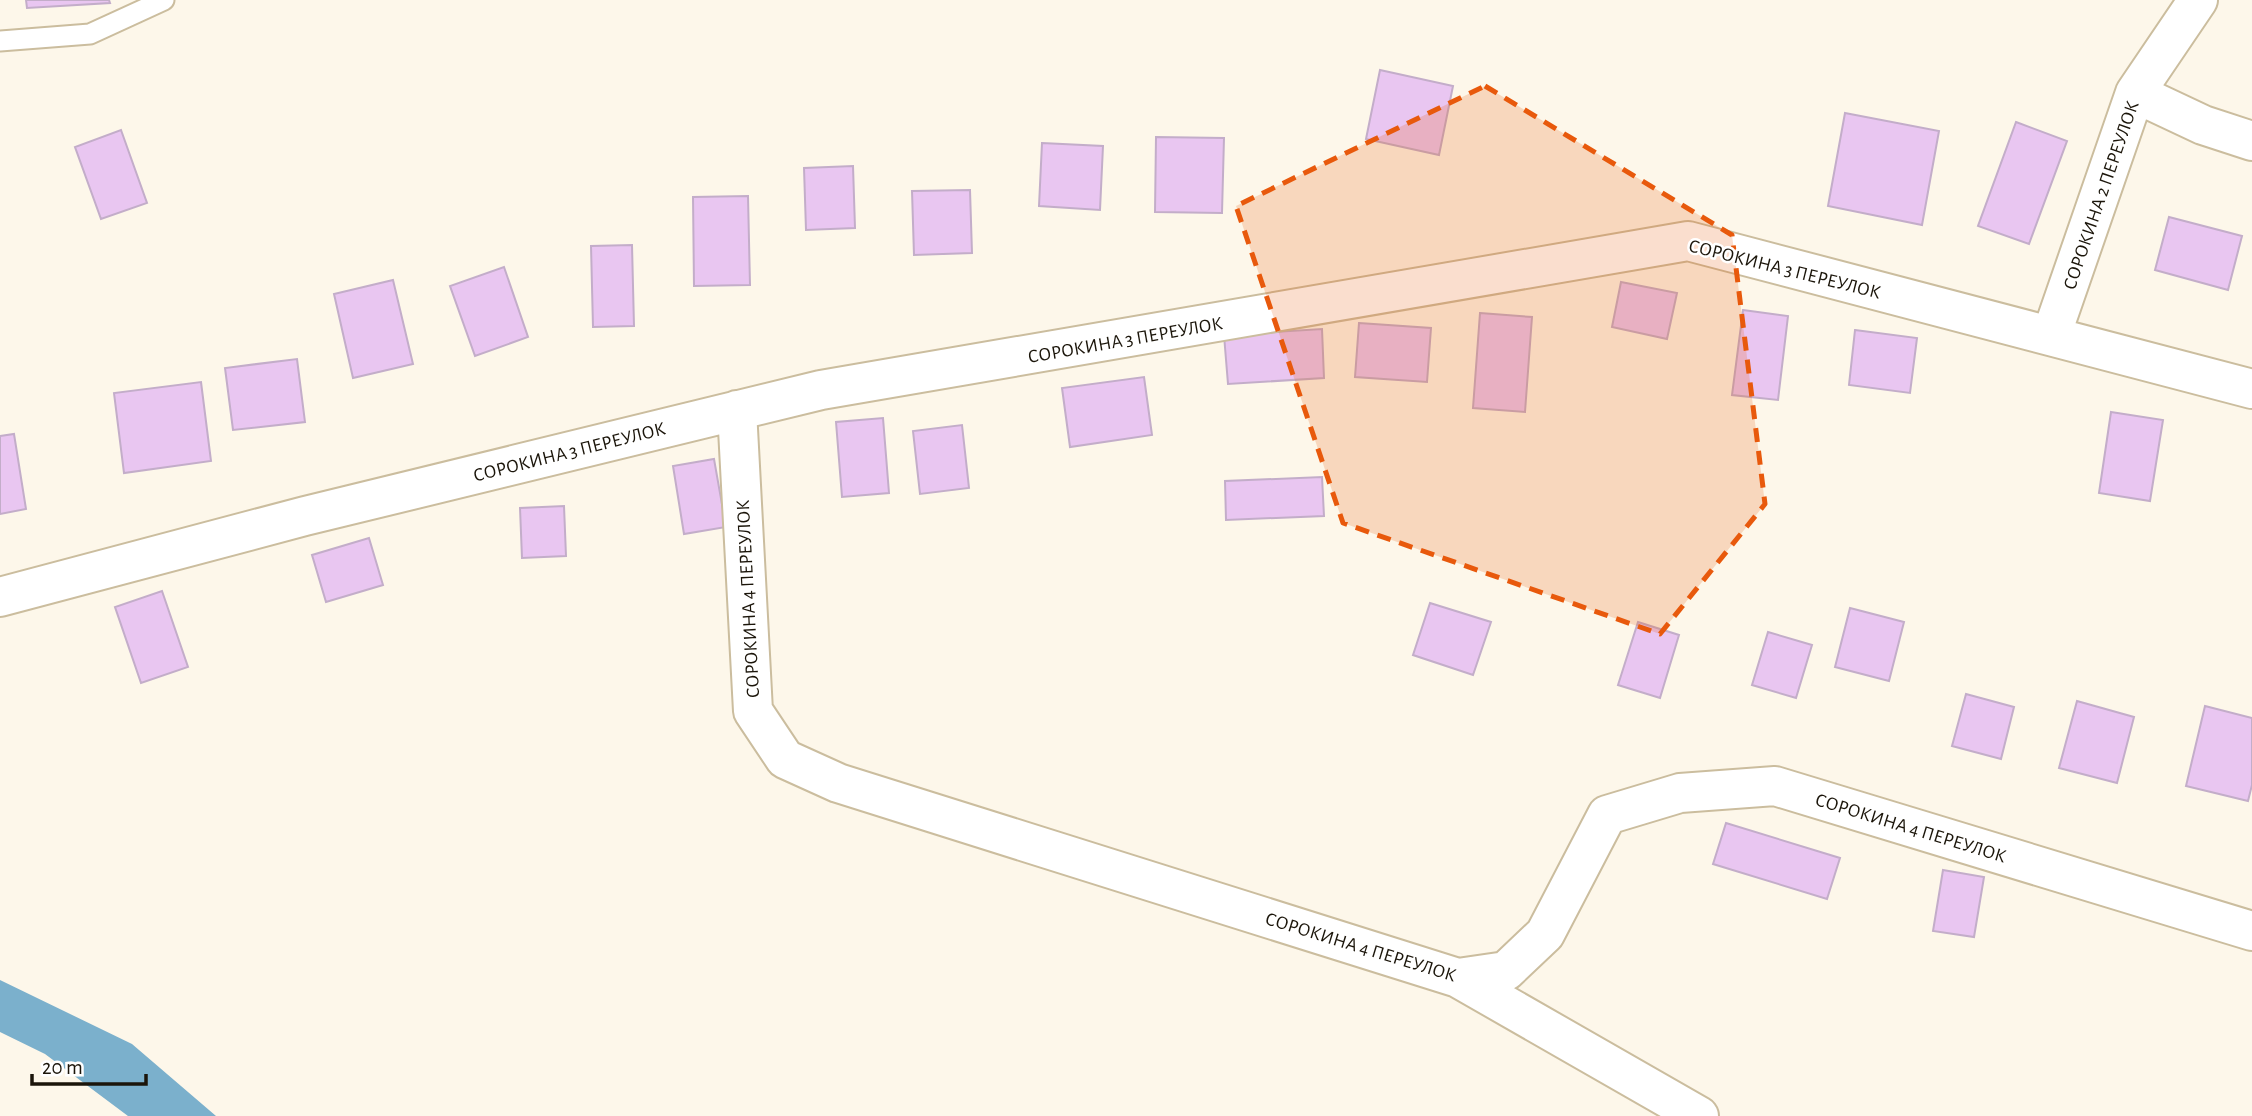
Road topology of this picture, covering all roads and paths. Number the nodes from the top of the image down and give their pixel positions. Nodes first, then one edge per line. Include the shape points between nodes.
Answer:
1 (164, 0) edge
2 (2198, 0) edge
3 (0, 41) edge
4 (2135, 93) junction
5 (2252, 141) edge
6 (2051, 336) junction
7 (2252, 389) edge
8 (737, 410) junction
9 (0, 597) edge
10 (2252, 931) edge
11 (1458, 978) junction
12 (1699, 1116) edge

1 - 3 lane via 90,34
2 - 4 street
4 - 5 street, СОРОКИНА 2 ПЕРЕУЛОК via 2203,125
4 - 6 street, СОРОКИНА 2 ПЕРЕУЛОК
6 - 7 street, СОРОКИНА 3 ПЕРЕУЛОК
6 - 8 street, СОРОКИНА 3 ПЕРЕУЛОК via 1688,241 821,390
8 - 9 street, СОРОКИНА 3 ПЕРЕУЛОК via 305,516
8 - 11 street, СОРОКИНА 4 ПЕРЕУЛОК via 753,711 785,759 838,783
10 - 11 street, СОРОКИНА 4 ПЕРЕУЛОК via 1775,786 1680,793 1607,815 1545,934 1506,971
11 - 12 street

